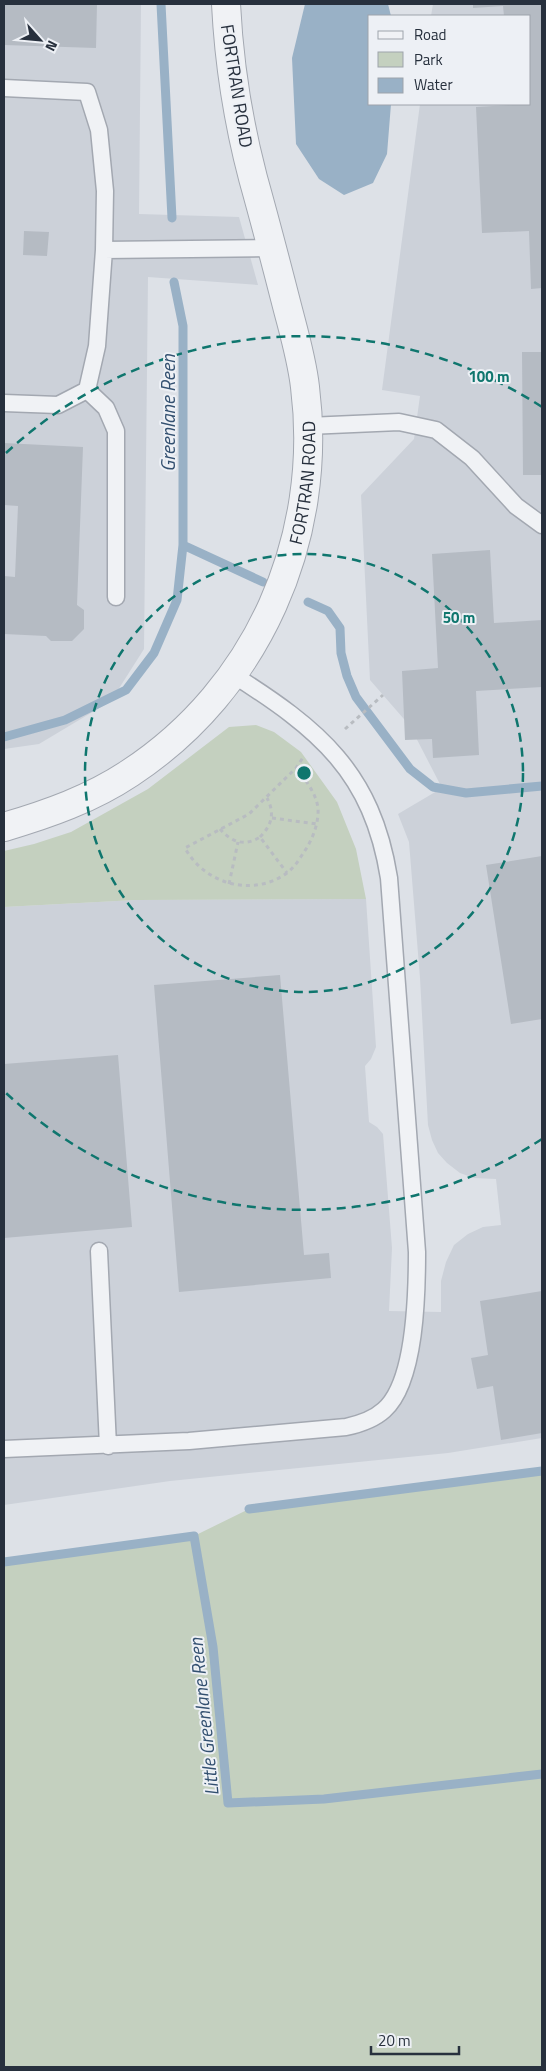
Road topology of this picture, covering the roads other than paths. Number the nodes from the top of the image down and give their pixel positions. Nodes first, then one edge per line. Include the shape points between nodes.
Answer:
1 (226, 4) edge
2 (4, 88) edge
3 (272, 248) junction
4 (104, 250) junction
5 (87, 390) junction
6 (4, 404) edge
7 (308, 426) junction
8 (542, 525) edge
9 (116, 597) dead end
10 (232, 674) junction
11 (4, 827) edge
12 (99, 1252) dead end
13 (108, 1446) junction
14 (4, 1449) edge

1 - 3 street, FORTRAN ROAD via 238,115
2 - 4 lane via 87,92 99,130 105,191
3 - 4 lane
3 - 7 street, FORTRAN ROAD via 298,352
4 - 5 lane via 97,346
5 - 6 lane via 58,405
5 - 9 lane via 106,408 116,431
7 - 8 lane via 399,422 436,430 472,458 516,506
7 - 10 street, FORTRAN ROAD via 303,510 290,563 272,608 250,650
10 - 11 street, FORTRAN ROAD via 182,732 129,774 84,799
10 - 13 lane via 292,713 332,750 375,818 384,849 389,878 414,1211 417,1279 412,1335 398,1391 385,1410 366,1422 346,1427
12 - 13 lane
13 - 14 lane

